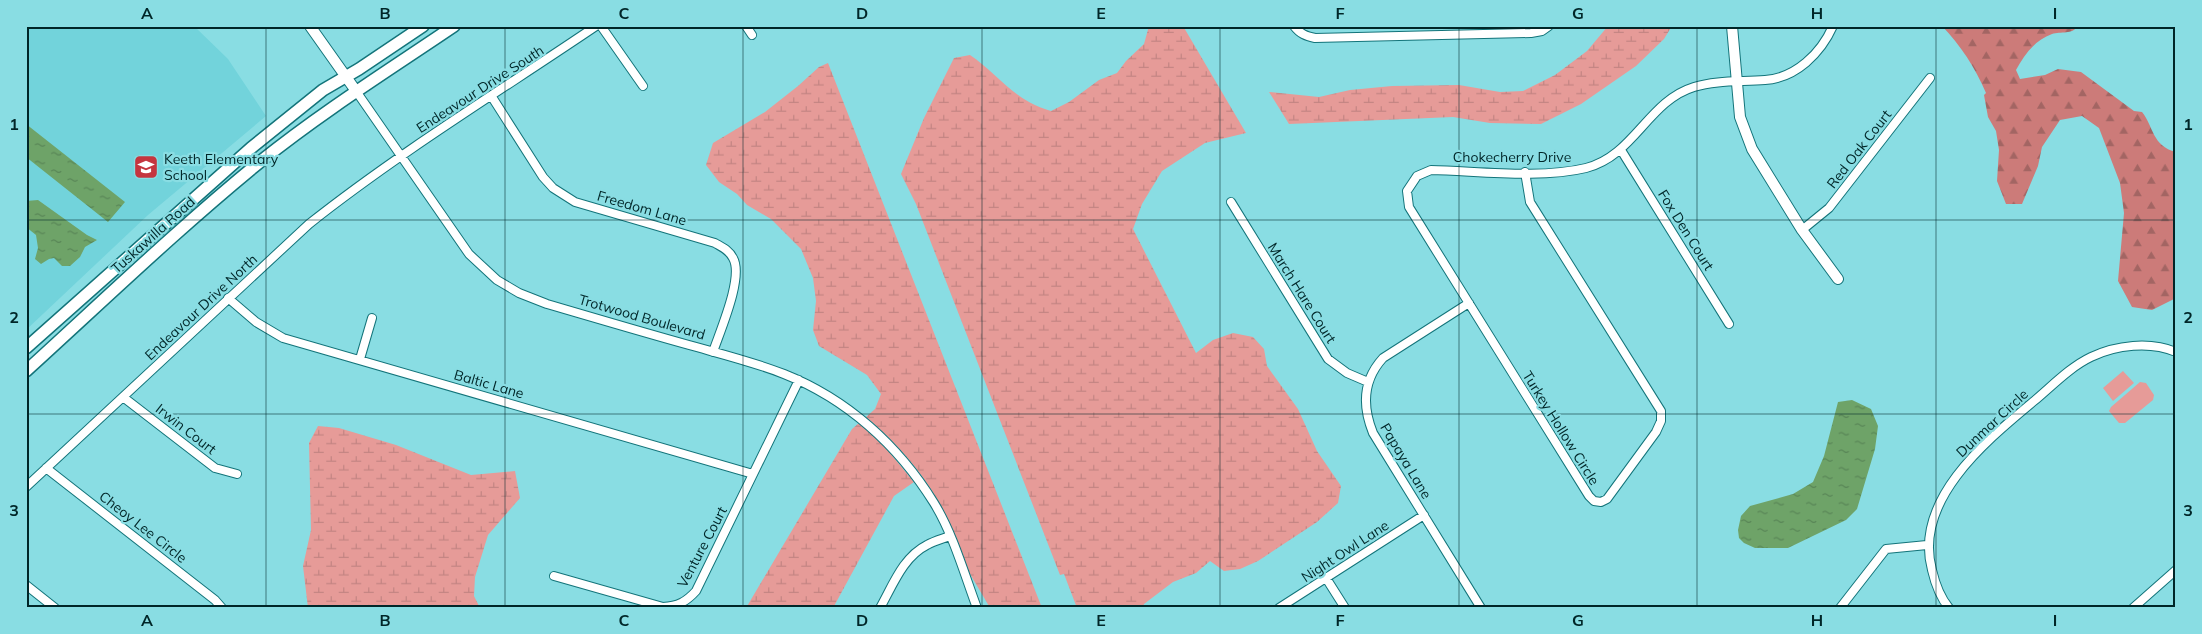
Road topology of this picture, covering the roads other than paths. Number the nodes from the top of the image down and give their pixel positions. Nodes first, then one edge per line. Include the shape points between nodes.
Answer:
1 (310, 26) edge
2 (423, 26) edge
3 (454, 26) edge
4 (596, 26) edge
5 (601, 26) edge
6 (746, 26) edge
7 (1294, 26) edge
8 (1549, 26) edge
9 (1732, 26) edge
10 (1833, 26) edge
11 (752, 35) dead end
12 (346, 76) junction
13 (1930, 78) dead end
14 (1736, 81) junction
15 (643, 86) dead end
16 (356, 91) junction
17 (492, 97) junction
18 (251, 148) junction
19 (1621, 150) junction
20 (402, 155) junction
21 (262, 160) junction
22 (1525, 172) junction
23 (1412, 182) joint
24 (191, 200) junction
25 (1230, 202) dead end
26 (202, 210) junction
27 (1802, 230) junction
28 (1838, 279) dead end
29 (228, 298) junction
30 (1469, 303) junction
31 (372, 318) dead end
32 (1729, 324) dead end
33 (26, 348) edge
34 (713, 352) junction
35 (2176, 352) edge
36 (360, 360) junction
37 (26, 371) edge
38 (799, 380) junction
39 (1368, 382) junction
40 (123, 397) junction
41 (46, 468) junction
42 (237, 474) dead end
43 (753, 474) junction
44 (26, 487) edge
45 (1424, 515) junction
46 (950, 536) junction
47 (1927, 546) junction
48 (2176, 570) edge
49 (554, 576) dead end
50 (1326, 578) junction
51 (26, 585) edge
52 (56, 608) edge
53 (222, 608) edge
54 (880, 608) edge
55 (977, 608) edge
56 (1279, 608) edge
57 (1345, 608) edge
58 (1481, 608) edge
59 (1840, 608) edge
60 (1949, 608) edge
61 (2133, 608) edge

1 - 12 street, Trotwood Boulevard
2 - 12 main road, Tuskawilla Road
3 - 16 main road, Tuskawilla Road
4 - 17 street, Endeavour Drive South
5 - 15 street
6 - 11 street
7 - 8 street via 1298,32 1315,38 1531,33
9 - 14 street
10 - 14 street, Chokecherry Drive via 1817,52 1802,66 1767,80
12 - 16 street, Trotwood Boulevard
12 - 18 main road, Tuskawilla Road via 323,90
13 - 27 street, Red Oak Court via 1829,208
14 - 19 street, Chokecherry Drive via 1694,87 1670,98
14 - 27 street via 1740,117 1752,149
16 - 20 street, Trotwood Boulevard
16 - 21 main road, Tuskawilla Road
17 - 20 street, Endeavour Drive South
17 - 34 street, Freedom Lane via 543,178 562,195 575,202 726,248 736,268 735,281
18 - 21 main road
18 - 24 main road, Tuskawilla Road
19 - 22 street, Chokecherry Drive via 1588,167 1571,171
19 - 32 street, Fox Den Court
20 - 29 street, Endeavour Drive North via 309,224
20 - 34 street, Trotwood Boulevard via 469,254 497,280 547,304
21 - 26 main road, Tuskawilla Road
22 - 23 street, Chokecherry Drive via 1431,170
22 - 30 street, Turkey Hollow Circle via 1530,202 1661,411 1656,432 1607,499 1594,501 1589,496
23 - 30 street, Turkey Hollow Circle via 1407,191 1409,207
24 - 26 main road
24 - 33 main road, Tuskawilla Road
25 - 39 street, March Hare Court via 1328,359 1347,373
26 - 37 main road, Tuskawilla Road
27 - 28 street
29 - 36 street, Baltic Lane via 269,331 283,338
29 - 40 street, Endeavour Drive North
30 - 39 street, Papaya Lane via 1384,358 1374,368
31 - 36 street
34 - 38 street, Trotwood Boulevard
35 - 47 street, Dunmar Circle via 2156,346 2121,348 2091,357 2076,366 2013,418 1961,469 1938,506
36 - 43 street, Baltic Lane
38 - 43 street, Venture Court
38 - 46 street, Trotwood Boulevard via 845,407 884,438 935,504
39 - 45 street, Papaya Lane via 1366,417
40 - 41 street, Endeavour Drive North
40 - 42 street, Irwin Court via 215,468
41 - 44 street, Endeavour Drive North
41 - 53 street, Cheoy Lee Circle
43 - 49 street, Venture Court via 696,591 678,606 663,607
45 - 50 street, Night Owl Lane
45 - 58 street, Papaya Lane
46 - 54 street via 914,554 904,565
46 - 55 street, Trotwood Boulevard
47 - 59 street via 1886,549
47 - 60 street, Dunmar Circle via 1935,583
48 - 61 street
50 - 56 street, Night Owl Lane
50 - 57 street
51 - 52 street

